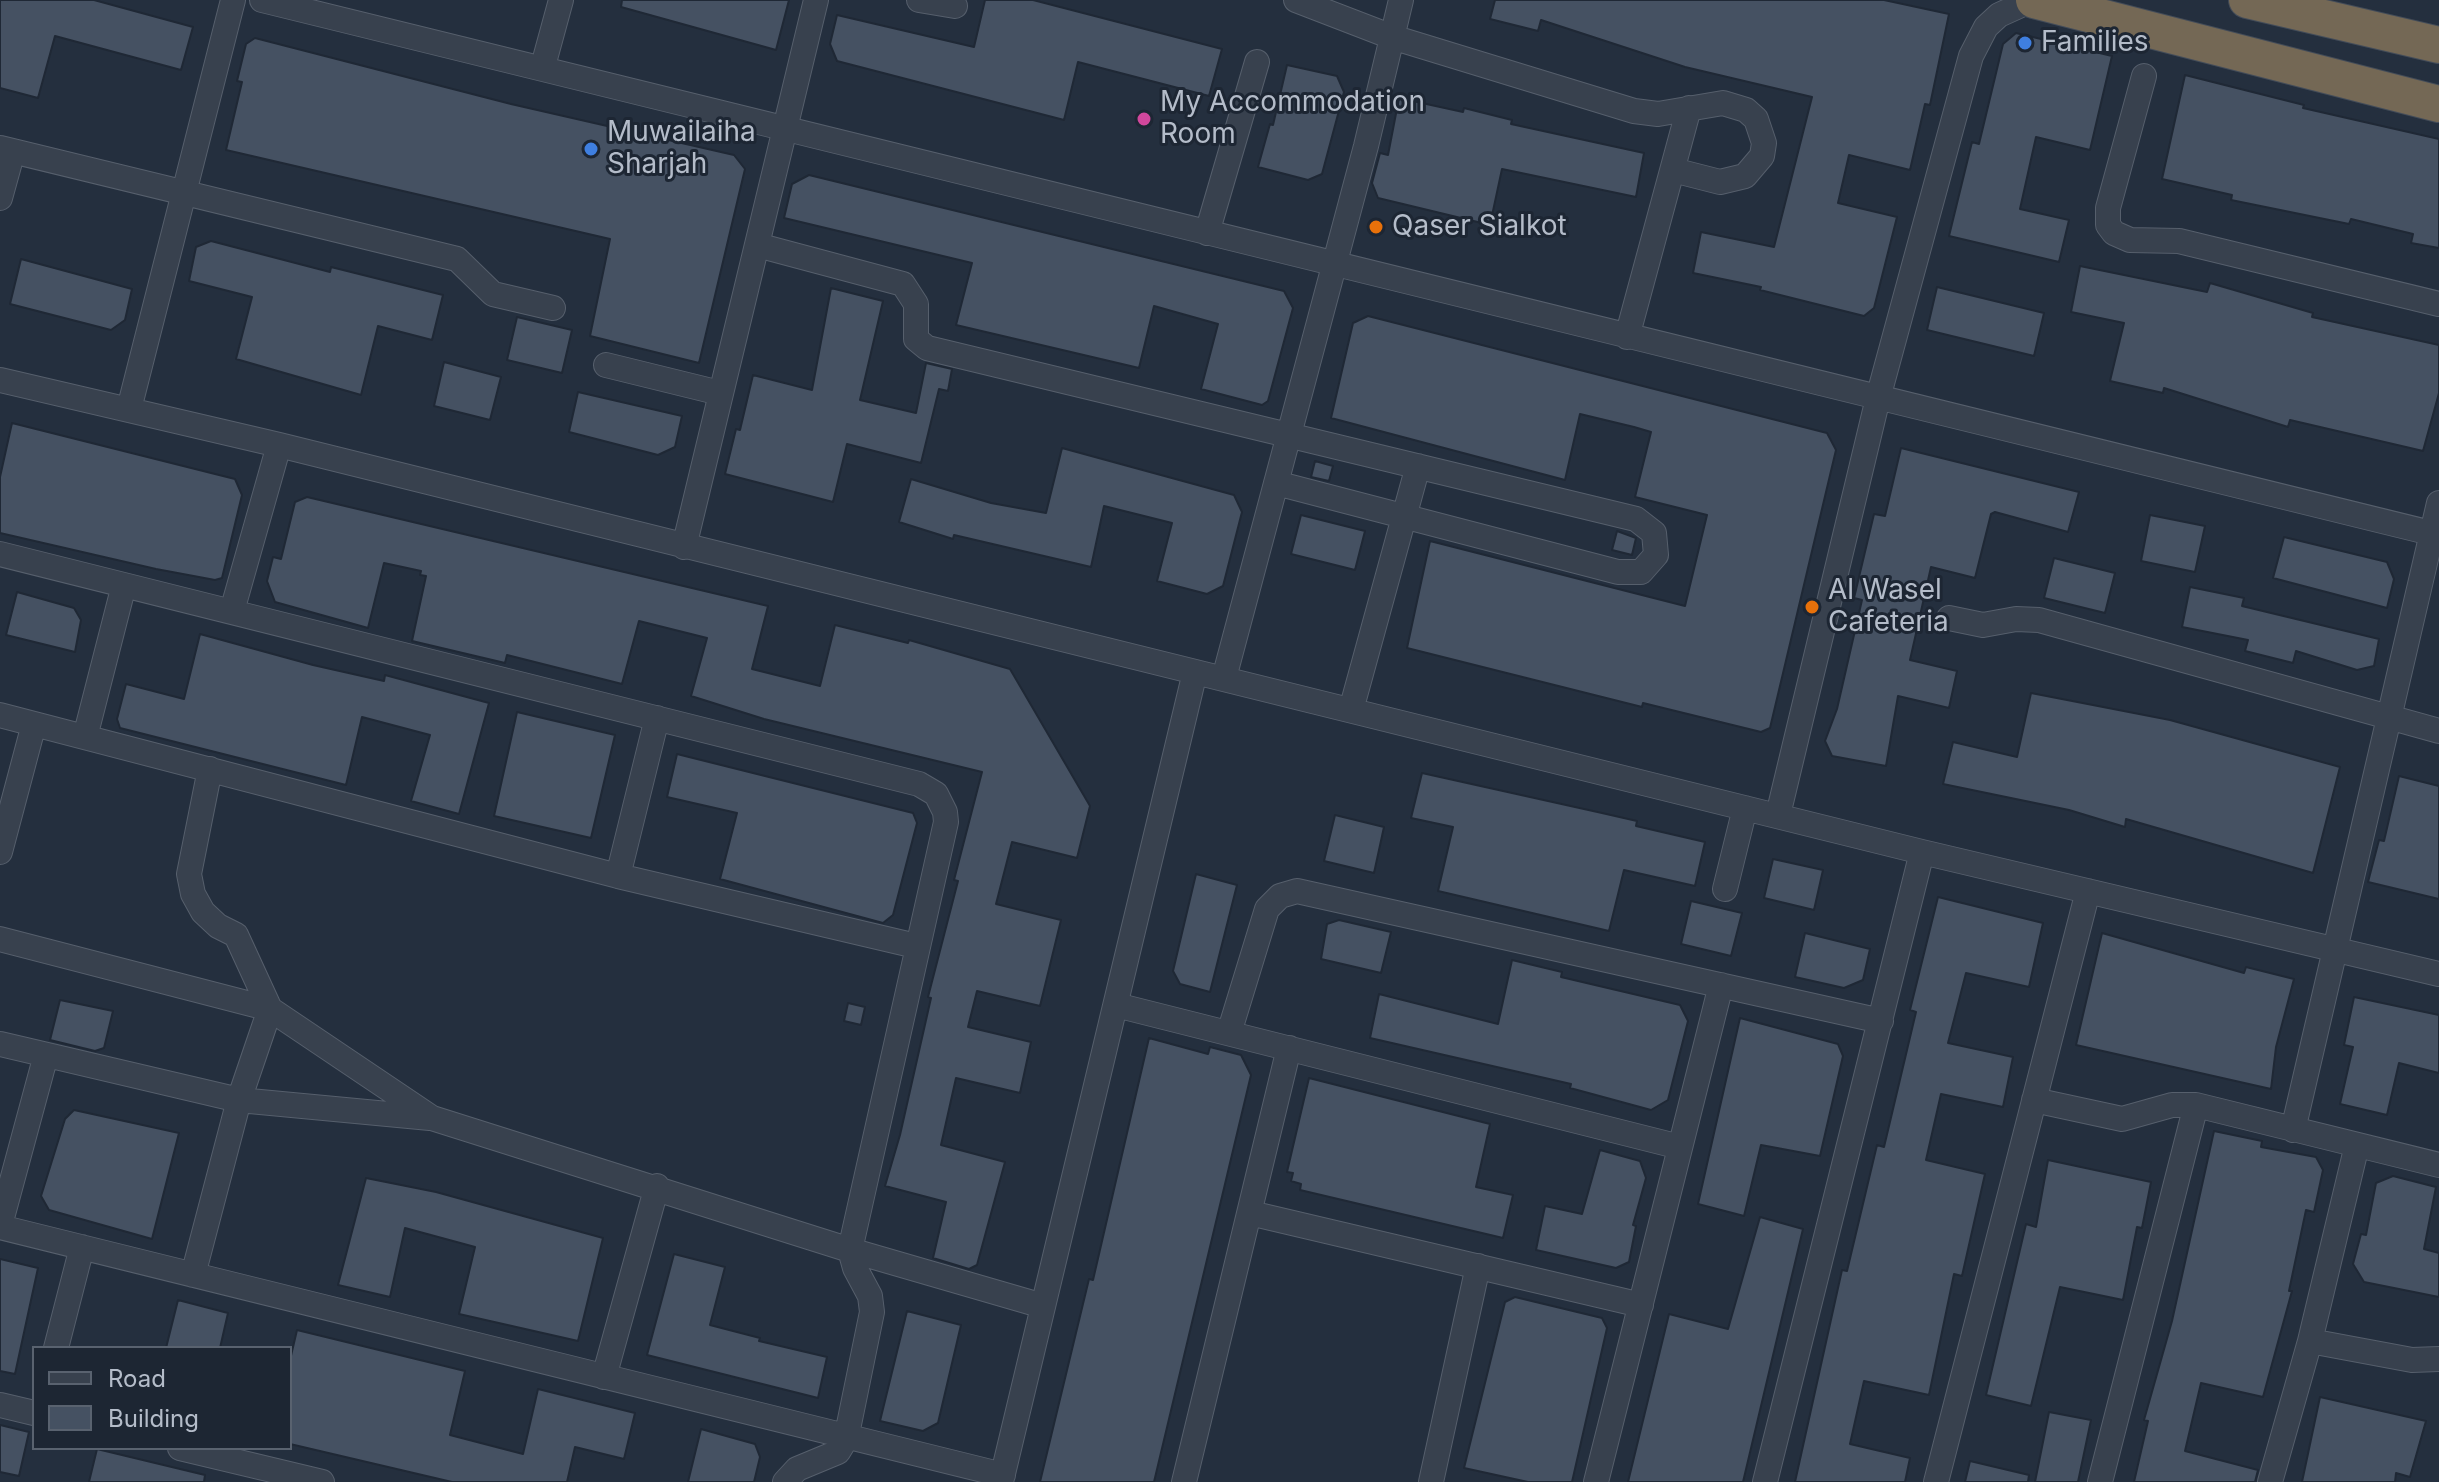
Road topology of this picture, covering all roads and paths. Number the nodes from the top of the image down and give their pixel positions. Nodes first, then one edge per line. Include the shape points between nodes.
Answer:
1 (233, 0) edge
2 (262, 0) edge
3 (561, 0) edge
4 (816, 0) edge
5 (919, 0) edge
6 (1296, 0) edge
7 (1401, 0) edge
8 (2033, 0) edge
9 (2247, 0) edge
10 (955, 6) dead end
11 (362, 11) edge
12 (1392, 37) junction
13 (2439, 45) edge
14 (1257, 62) dead end
15 (543, 66) junction
16 (2144, 76) dead end
17 (2439, 104) edge
18 (1689, 108) junction
19 (784, 128) junction
20 (7, 149) edge
21 (1673, 170) junction
22 (184, 193) junction
23 (0, 198) edge
24 (1207, 233) junction
25 (757, 245) junction
26 (1334, 263) junction
27 (2439, 304) edge
28 (553, 308) dead end
29 (1627, 337) junction
30 (606, 365) dead end
31 (0, 380) edge
32 (720, 393) junction
33 (1878, 398) junction
34 (129, 409) junction
35 (1288, 435) junction
36 (279, 445) junction
37 (1418, 466) junction
38 (1276, 483) junction
39 (2439, 503) edge
40 (1404, 516) junction
41 (2435, 534) edge
42 (684, 547) junction
43 (0, 554) edge
44 (124, 585) junction
45 (232, 611) junction
46 (1949, 618) dead end
47 (1195, 672) junction
48 (1224, 678) junction
49 (1351, 710) junction
50 (0, 715) edge
51 (657, 718) junction
52 (2389, 718) junction
53 (34, 724) junction
54 (2439, 731) edge
55 (85, 737) junction
56 (210, 769) junction
57 (1745, 808) junction
58 (1778, 815) junction
59 (0, 852) edge
60 (1922, 852) junction
61 (618, 876) junction
62 (1725, 889) dead end
63 (2088, 891) junction
64 (0, 939) edge
65 (916, 946) junction
66 (2336, 949) junction
67 (2439, 974) edge
68 (1721, 985) junction
69 (1116, 1005) junction
70 (270, 1009) junction
71 (1881, 1021) junction
72 (1229, 1033) junction
73 (0, 1044) edge
74 (1289, 1048) junction
75 (46, 1055) junction
76 (239, 1100) junction
77 (2034, 1100) junction
78 (2196, 1105) junction
79 (432, 1118) junction
80 (2293, 1130) junction
81 (2357, 1145) junction
82 (1680, 1147) junction
83 (2439, 1165) edge
84 (657, 1186) junction
85 (1250, 1213) junction
86 (0, 1226) edge
87 (82, 1247) junction
88 (850, 1250) junction
89 (1478, 1266) junction
90 (193, 1275) junction
91 (1641, 1305) junction
92 (1043, 1306) junction
93 (2310, 1341) junction
94 (57, 1346) edge
95 (2439, 1359) edge
96 (604, 1377) junction
97 (0, 1405) edge
98 (32, 1413) edge
99 (846, 1439) junction
100 (188, 1450) edge
101 (1002, 1478) edge
102 (322, 1482) edge
103 (785, 1482) edge
104 (1184, 1482) edge
105 (1431, 1482) edge
106 (1596, 1482) edge
107 (1765, 1482) edge
108 (1936, 1482) edge
109 (2100, 1482) edge
110 (2270, 1482) edge

1 - 22 street
2 - 11 street
3 - 15 street
4 - 19 street
5 - 10 street
6 - 12 street
7 - 12 street
8 - 17 highway
8 - 33 street via 1999,15 1977,40
9 - 13 highway
11 - 15 street
12 - 18 street via 1634,111 1658,114
12 - 26 street
14 - 24 street
15 - 19 street
16 - 27 street via 2108,208 2114,233 2130,240 2179,241
18 - 21 street
18 - 21 street via 1723,103 1746,110 1762,130 1762,156 1745,176 1733,181
19 - 24 street
19 - 25 street
20 - 22 street
20 - 23 street
21 - 29 street
22 - 28 street via 457,259 493,294
22 - 34 street
24 - 26 street
25 - 32 street
25 - 35 street via 903,284 916,304 916,339 927,348
26 - 29 street
26 - 35 street
29 - 33 street
30 - 32 street
31 - 34 street
32 - 42 street
33 - 41 street
33 - 58 street
34 - 36 street
35 - 37 street
35 - 38 street
36 - 42 street
36 - 45 street
37 - 40 street
37 - 40 street via 1636,519 1654,533 1656,555 1650,565 1630,574
38 - 40 street
38 - 48 street
39 - 41 street
40 - 49 street
41 - 52 street
42 - 47 street
43 - 44 street
44 - 45 street
44 - 55 street
45 - 51 street
46 - 52 street via 1983,625 2039,620
47 - 48 street
47 - 69 street
48 - 49 street
49 - 57 street
50 - 53 street
51 - 61 street
51 - 65 street via 919,784 936,794 946,822
52 - 54 street
52 - 66 street
53 - 55 street
53 - 59 street
55 - 56 street
56 - 61 street
56 - 70 street via 191,854 193,894 210,919 236,935
57 - 58 street
57 - 62 street
58 - 60 street
60 - 63 street
60 - 71 street
61 - 65 street
63 - 66 street
63 - 77 street
64 - 70 street
65 - 88 street
66 - 67 street
66 - 80 street
68 - 71 street
68 - 72 street via 1297,891 1280,896 1267,909
68 - 82 street
69 - 72 street
69 - 92 street
70 - 76 street
70 - 79 street
71 - 107 street
72 - 74 street
73 - 75 street
74 - 82 street
74 - 85 street
75 - 76 street
75 - 86 street
76 - 79 street
76 - 90 street
77 - 78 street via 2122,1119 2172,1105
77 - 108 street
78 - 80 street
78 - 109 street
79 - 84 street
80 - 81 street
81 - 83 street
81 - 93 street
82 - 91 street
84 - 88 street
84 - 96 street
85 - 89 street
85 - 104 street
86 - 87 street
87 - 90 street
87 - 94 street
88 - 92 street
88 - 99 street via 872,1312
89 - 91 street
89 - 105 street
90 - 96 street
91 - 106 street
92 - 101 street
93 - 95 street via 2412,1360
93 - 110 street
96 - 99 street
97 - 98 street
99 - 101 street
99 - 103 street via 838,1452 797,1469
100 - 102 street

